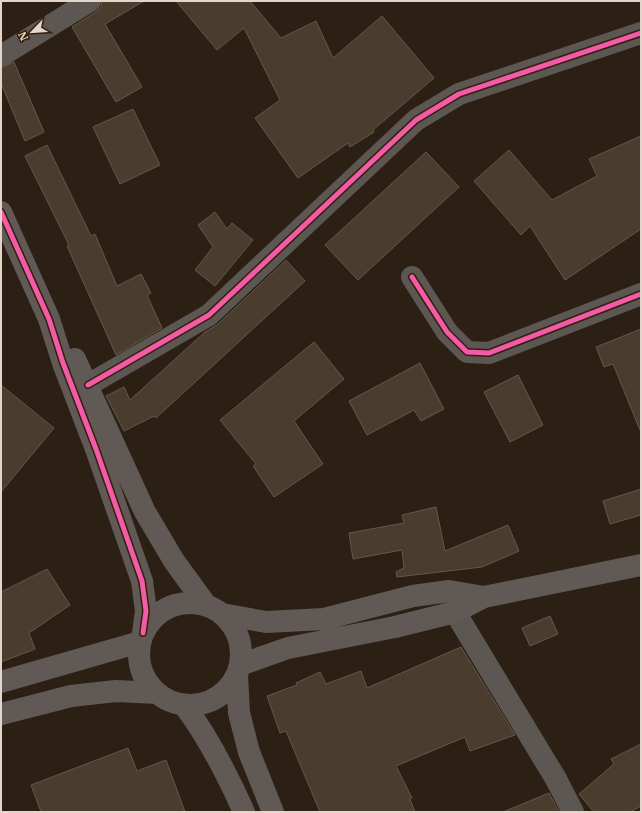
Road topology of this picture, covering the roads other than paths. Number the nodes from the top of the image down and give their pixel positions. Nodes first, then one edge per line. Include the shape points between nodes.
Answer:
1 (90, 1) edge
2 (641, 33) edge
3 (1, 56) edge
4 (1, 212) edge
5 (412, 277) dead end
6 (641, 294) edge
7 (49, 319) junction
8 (88, 385) junction
9 (641, 565) edge
10 (484, 597) junction
11 (214, 609) junction
12 (455, 612) junction
13 (141, 638) junction
14 (238, 670) junction
15 (1, 682) edge
16 (157, 693) junction
17 (184, 705) junction
18 (1, 714) edge
19 (244, 812) edge
20 (273, 812) edge
21 (573, 812) edge

1 - 3 street
2 - 8 street via 459,94 416,120 209,315
4 - 7 main road
5 - 6 street via 447,332 467,352 489,353
7 - 8 main road via 75,358
7 - 13 main road via 142,581 146,611
8 - 11 main road via 145,512 174,561
9 - 10 main road
10 - 11 main road via 449,591 413,596 324,619 266,622
10 - 12 main road
11 - 13 main road via 187,602 169,607 153,618
11 - 14 main road via 232,625 238,637 241,646
12 - 14 main road via 395,627 288,648
12 - 21 street via 552,772
13 - 15 main road
13 - 16 main road via 139,661 151,687
14 - 17 main road via 226,690 211,701
14 - 20 main road via 239,714 248,752
16 - 17 main road
16 - 18 main road via 116,691 71,696
17 - 19 main road via 223,765

